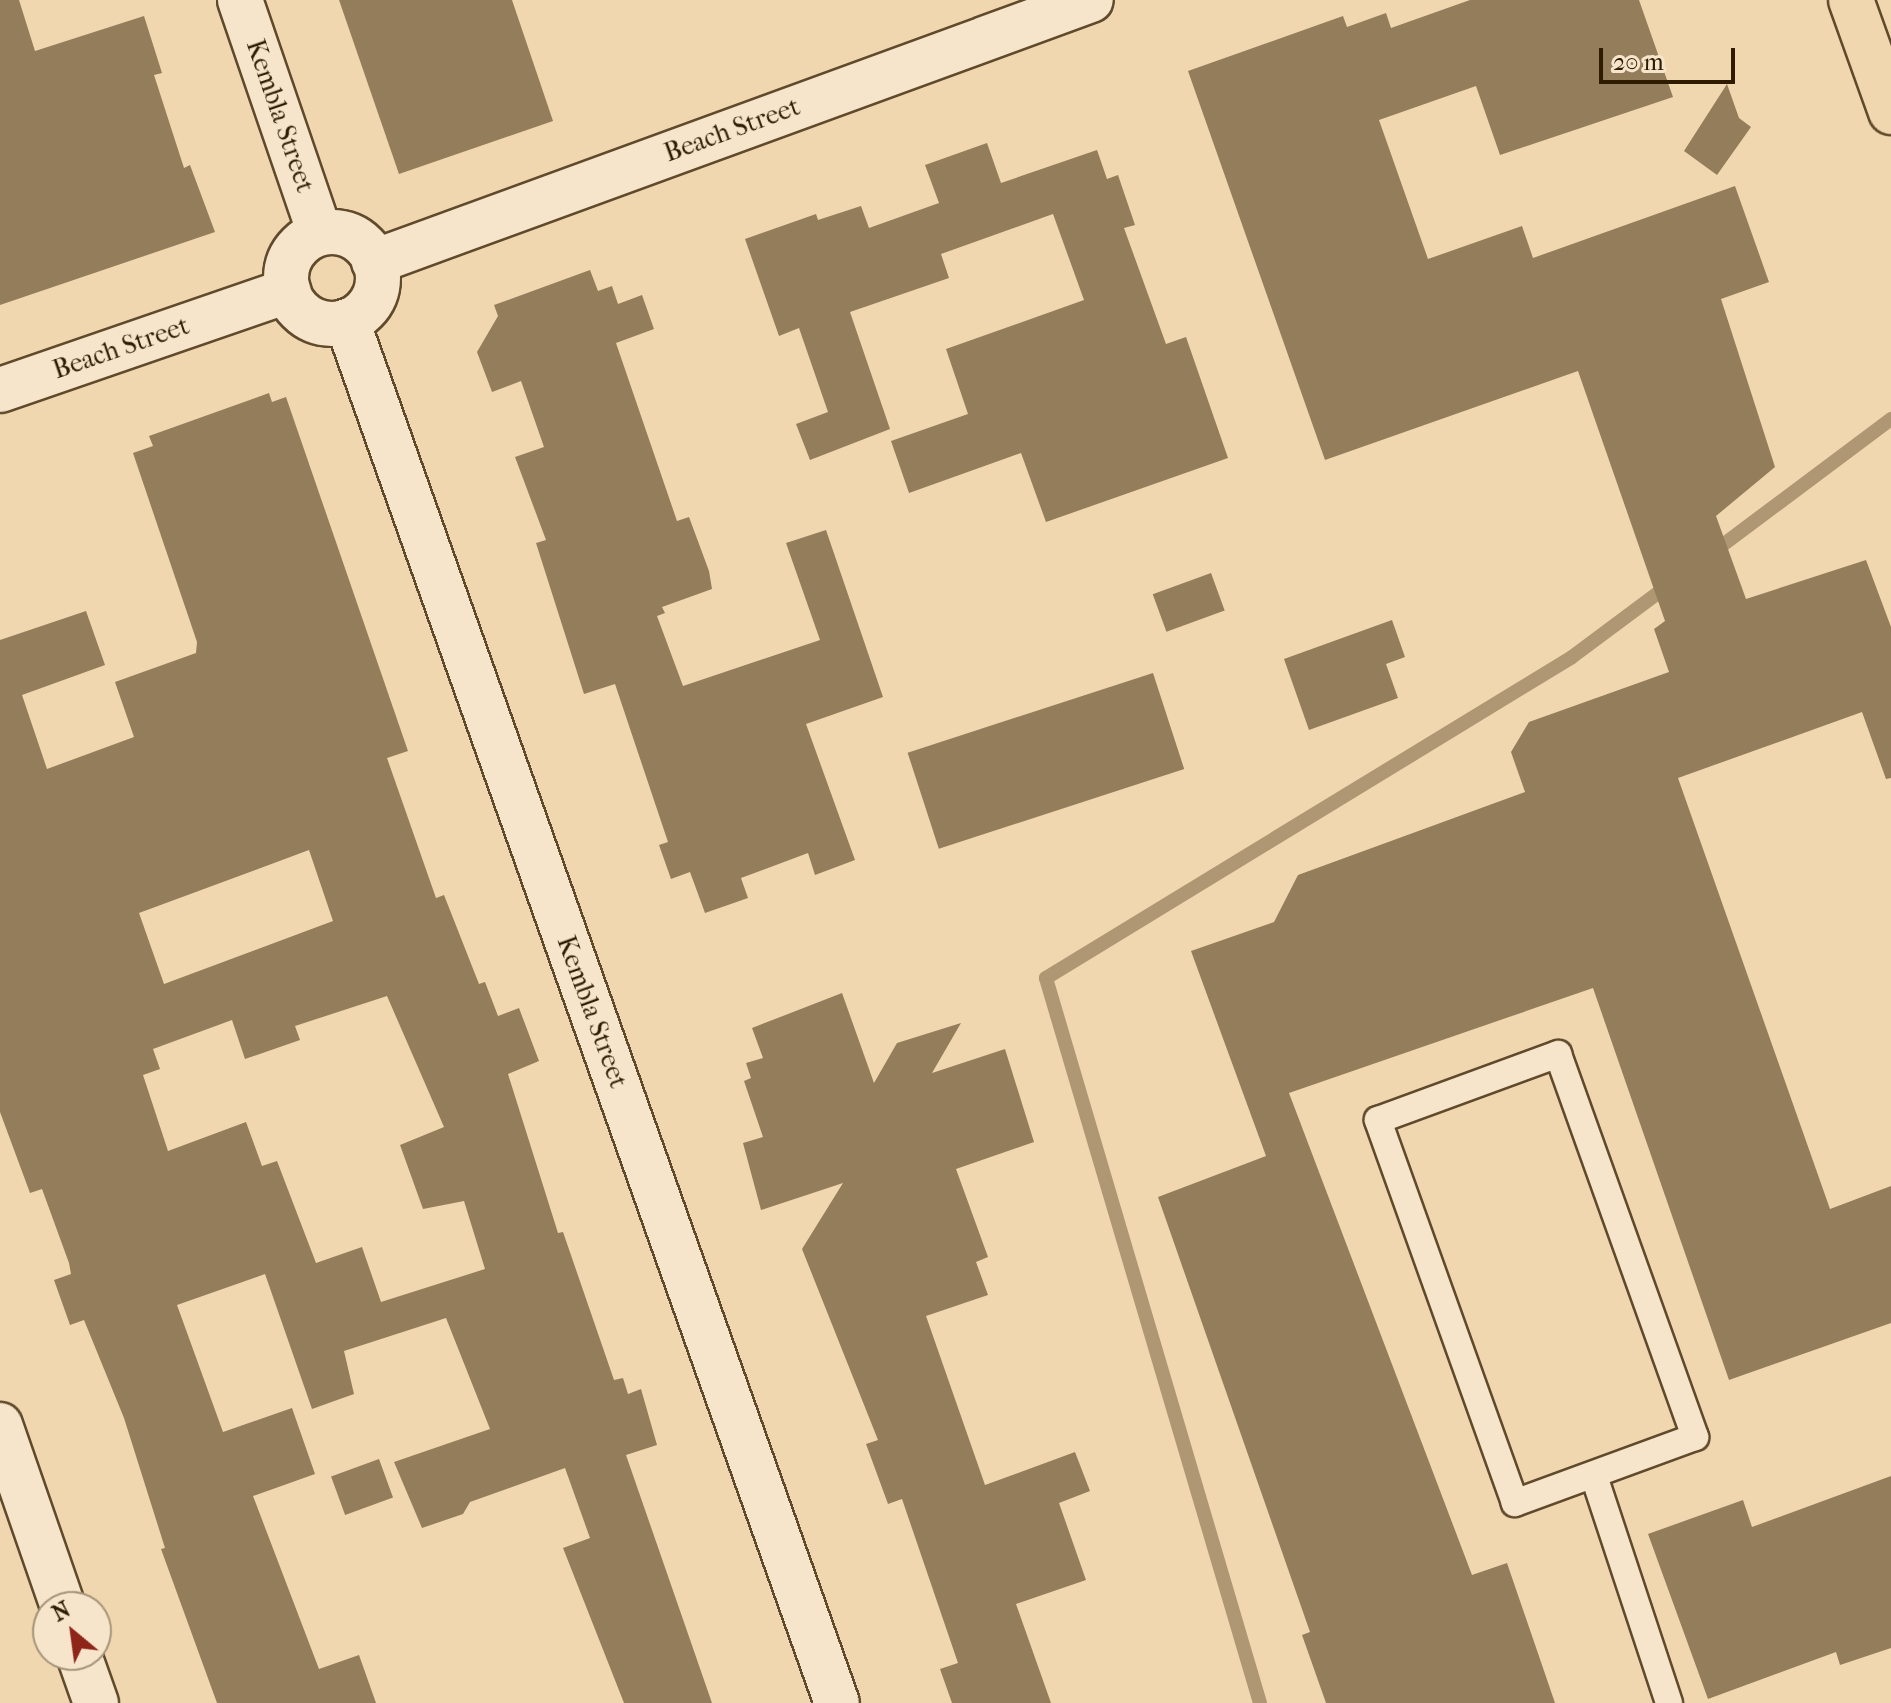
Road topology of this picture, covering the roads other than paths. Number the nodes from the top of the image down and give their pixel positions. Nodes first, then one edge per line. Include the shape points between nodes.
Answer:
1 (240, 0) edge
2 (1091, 0) edge
3 (1851, 0) edge
4 (1034, 10) edge
5 (1891, 112) edge
6 (320, 233) junction
7 (374, 262) junction
8 (288, 291) junction
9 (347, 321) junction
10 (0, 390) edge
11 (0, 1425) edge
12 (1594, 1476) junction
13 (57, 1591) edge
14 (85, 1671) edge
15 (96, 1703) edge
16 (837, 1703) edge
17 (1669, 1703) edge

1 - 6 street, Kembla Street
2 - 4 street, Beach Street
3 - 5 main road
4 - 7 street, Beach Street
6 - 7 street via 348,235
6 - 8 street via 294,251
7 - 9 street via 375,295
8 - 9 street via 311,320
8 - 10 street, Beach Street
9 - 16 street, Kembla Street
11 - 13 street
12 - 12 lane via 1515,1503 1378,1120 1558,1054 1695,1437
12 - 17 lane
14 - 15 street

